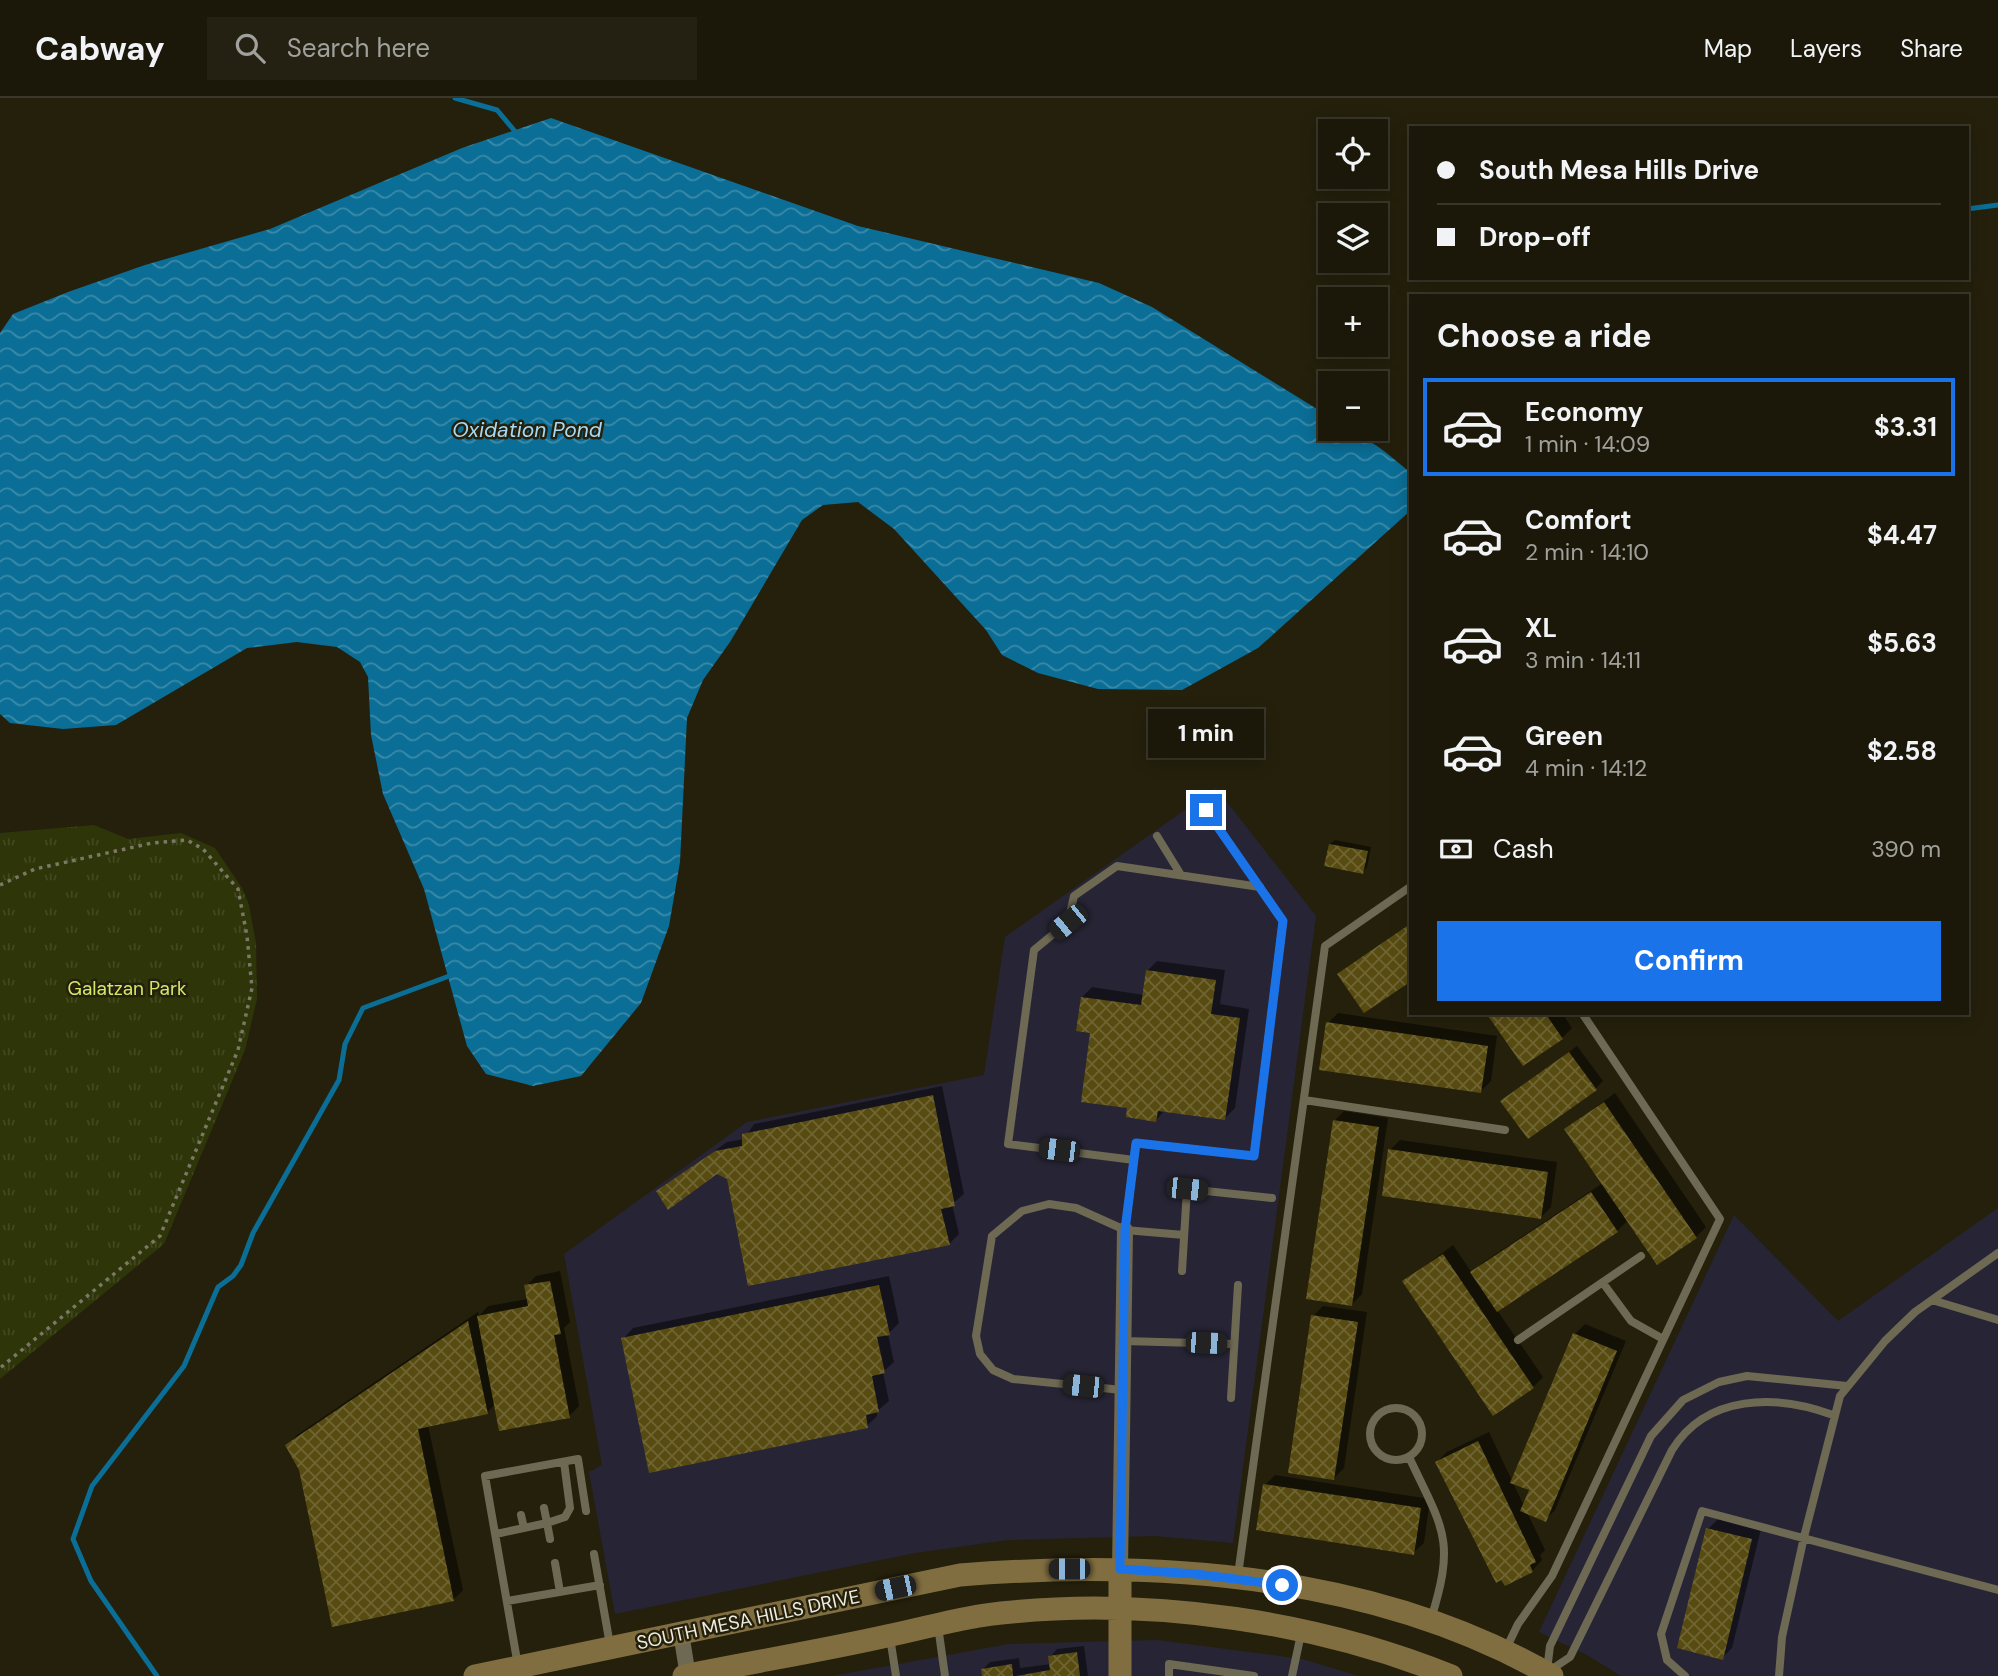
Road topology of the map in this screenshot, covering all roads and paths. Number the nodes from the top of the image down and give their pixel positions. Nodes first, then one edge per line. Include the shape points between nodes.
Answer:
1 (1206, 810) dead end
2 (1157, 836) dead end
3 (1181, 875) junction
4 (0, 885) edge
5 (1259, 887) junction
6 (1409, 888) edge
7 (1583, 1015) edge
8 (1304, 1100) junction
9 (1505, 1130) dead end
10 (1134, 1160) junction
11 (1272, 1198) dead end
12 (1125, 1230) junction
13 (1184, 1235) junction
14 (1998, 1253) edge
15 (1641, 1256) dead end
16 (1182, 1271) dead end
17 (1603, 1283) junction
18 (1238, 1285) dead end
19 (1932, 1300) junction
20 (1998, 1320) edge
21 (1663, 1339) junction
22 (1518, 1340) dead end
23 (1123, 1341) junction
24 (1234, 1344) junction
25 (0, 1368) edge
26 (1847, 1386) junction
27 (1122, 1390) junction
28 (1231, 1398) dead end
29 (1833, 1415) junction
30 (1409, 1457) junction
31 (564, 1462) junction
32 (536, 1467) junction
33 (538, 1477) dead end
34 (544, 1508) dead end
35 (586, 1511) dead end
36 (521, 1515) dead end
37 (547, 1523) junction
38 (524, 1528) junction
39 (496, 1534) junction
40 (1804, 1537) junction
41 (550, 1539) dead end
42 (594, 1554) dead end
43 (555, 1563) dead end
44 (1120, 1569) junction
45 (1237, 1580) junction
46 (600, 1585) junction
47 (1998, 1590) edge
48 (560, 1592) junction
49 (507, 1601) junction
50 (1119, 1610) junction
51 (1430, 1622) junction
52 (938, 1623) junction
53 (1301, 1631) junction
54 (681, 1633) junction
55 (890, 1636) junction
56 (611, 1647) junction
57 (1504, 1653) junction
58 (518, 1666) junction
59 (1424, 1671) edge
60 (1548, 1675) edge
61 (475, 1676) edge
62 (686, 1676) edge
63 (896, 1676) edge
64 (945, 1676) edge
65 (1120, 1676) edge
66 (1169, 1676) edge
67 (1254, 1676) edge
68 (1292, 1676) edge
69 (1451, 1676) edge
70 (1685, 1676) edge
71 (1779, 1676) edge

1 - 5 lane
2 - 3 lane
3 - 5 lane
3 - 10 lane via 1118,866 1074,896 1068,922 1034,950 1009,1144
4 - 25 path via 35,869 152,843 187,840 203,849 238,889 252,988 238,1050 160,1236
5 - 10 lane via 1283,921 1254,1156 1136,1143
6 - 8 lane via 1325,946
7 - 21 lane via 1720,1219
8 - 9 lane
8 - 45 lane
10 - 12 lane
11 - 13 lane via 1187,1189
12 - 13 lane
12 - 23 street
12 - 27 lane via 1076,1208 1049,1204 1022,1211 992,1236 975,1336 980,1354 993,1370 1013,1380
13 - 16 lane
14 - 19 lane
15 - 17 lane
17 - 21 lane via 1631,1321
17 - 22 lane
18 - 24 lane
19 - 20 lane
19 - 26 lane via 1893,1333
21 - 57 lane via 1552,1576
23 - 24 lane
23 - 27 street
24 - 28 lane
26 - 29 lane
26 - 60 lane via 1747,1376 1704,1387 1673,1409 1643,1451 1550,1646
27 - 44 street
29 - 40 lane
29 - 60 lane via 1791,1403 1747,1403 1712,1412 1688,1428 1672,1450 1570,1657
30 - 30 lane via 1420,1445 1419,1422 1407,1411 1383,1412 1372,1426 1372,1443 1383,1457
30 - 51 lane via 1446,1546 1443,1582
31 - 32 lane
31 - 35 lane via 578,1459
31 - 37 lane via 570,1508 565,1517
32 - 33 lane
32 - 39 lane via 513,1476 485,1476
34 - 37 lane
36 - 38 lane
37 - 38 lane
37 - 41 lane
38 - 39 lane
39 - 49 lane
40 - 47 lane
40 - 70 lane via 1702,1511 1661,1634 1667,1660
40 - 71 lane via 1782,1637
42 - 46 lane
43 - 48 lane
44 - 45 street, SOUTH MESA HILLS DRIVE
44 - 50 street
44 - 54 street, SOUTH MESA HILLS DRIVE via 960,1575
45 - 51 street, SOUTH MESA HILLS DRIVE via 1304,1588
46 - 48 lane
46 - 56 lane
48 - 49 lane
49 - 58 lane
50 - 52 street via 1013,1611
50 - 53 street via 1218,1616
50 - 65 street
51 - 57 street, SOUTH MESA HILLS DRIVE
52 - 55 street
52 - 64 lane
53 - 59 street
53 - 68 lane
54 - 56 street, SOUTH MESA HILLS DRIVE
54 - 62 street
55 - 62 street
55 - 63 lane
56 - 58 street, SOUTH MESA HILLS DRIVE
57 - 60 street, SOUTH MESA HILLS DRIVE
58 - 61 street, SOUTH MESA HILLS DRIVE
59 - 69 street
66 - 67 lane via 1169,1664

